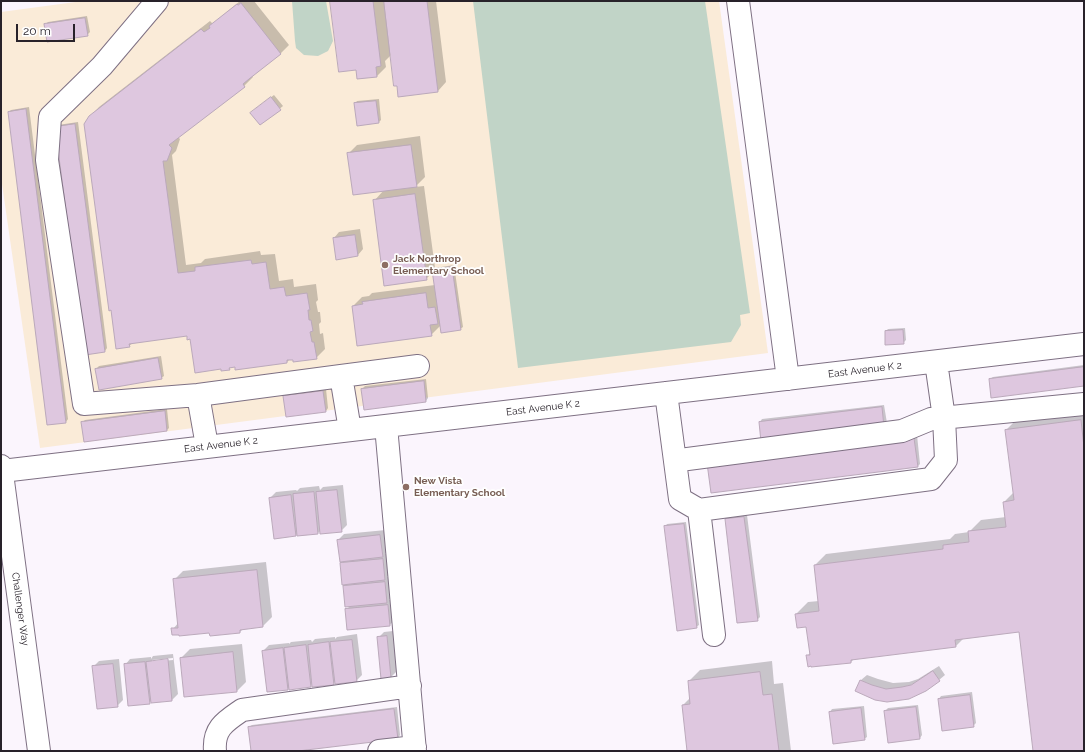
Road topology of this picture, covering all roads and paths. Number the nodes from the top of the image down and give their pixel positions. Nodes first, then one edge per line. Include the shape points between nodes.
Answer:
1 (157, 1) edge
2 (738, 1) edge
3 (1084, 344) edge
4 (936, 362) junction
5 (418, 366) dead end
6 (340, 376) junction
7 (788, 379) junction
8 (666, 393) junction
9 (198, 395) junction
10 (1084, 404) edge
11 (944, 418) junction
12 (386, 426) junction
13 (350, 430) junction
14 (207, 446) junction
15 (675, 456) junction
16 (1, 468) edge
17 (699, 510) junction
18 (714, 635) dead end
19 (410, 686) junction
20 (415, 749) edge
21 (39, 751) edge
22 (216, 751) edge
23 (379, 751) edge

1 - 9 street via 102,66 50,117 47,160 84,404
2 - 7 street
3 - 4 street, East Avenue K 2
4 - 7 street, East Avenue K 2
4 - 11 street
5 - 6 street
6 - 9 street
6 - 13 street
7 - 8 street, East Avenue K 2
8 - 12 street, East Avenue K 2
8 - 15 street
9 - 14 street
10 - 11 street
11 - 15 street via 931,419 902,432 680,460
11 - 17 street via 946,460 931,480
12 - 13 street, East Avenue K 2
12 - 19 street
13 - 14 street, East Avenue K 2
14 - 16 street, East Avenue K 2
15 - 17 street via 680,499
16 - 21 street, Challenger Way
17 - 18 street
19 - 20 street
19 - 22 street via 242,710 222,724 214,742
20 - 23 street

